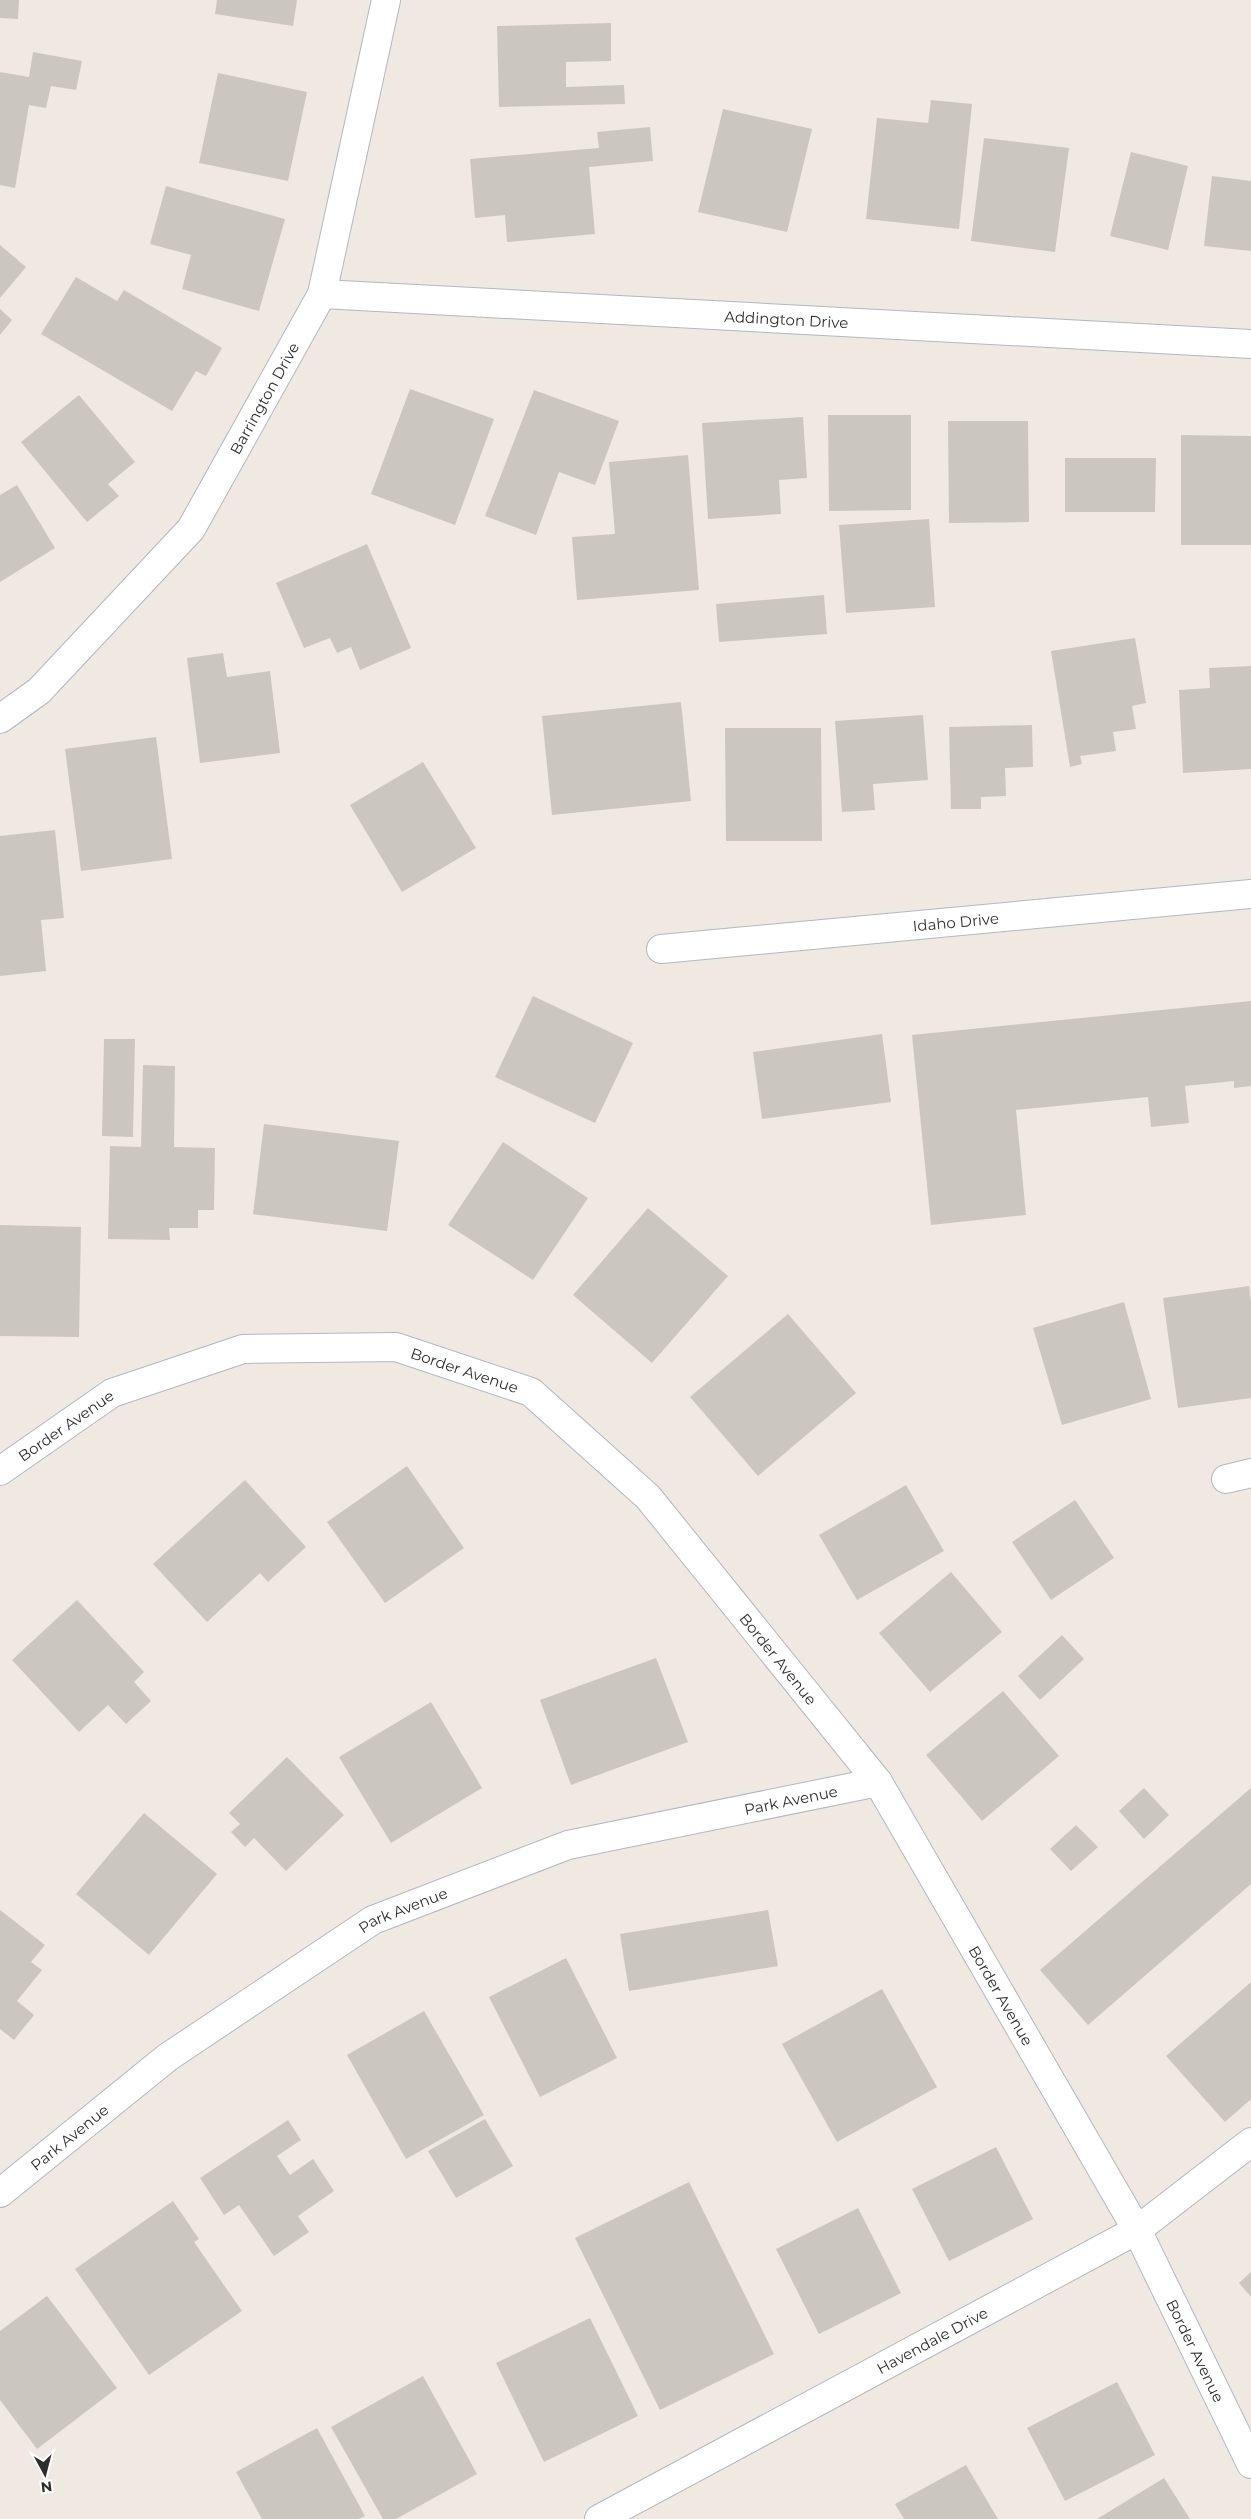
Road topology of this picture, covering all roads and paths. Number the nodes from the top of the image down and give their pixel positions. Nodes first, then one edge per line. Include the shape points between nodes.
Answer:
1 (386, 0) edge
2 (322, 294) junction
3 (1251, 344) edge
4 (0, 719) edge
5 (1251, 894) edge
6 (661, 948) dead end
7 (0, 1471) edge
8 (878, 1782) junction
9 (1251, 2142) edge
10 (0, 2193) edge
11 (1137, 2230) junction
12 (1251, 2464) edge
13 (599, 2519) edge

1 - 2 street, Barrington Drive
2 - 3 street, Addington Drive
2 - 4 street, Barrington Drive via 191,529 39,691
5 - 6 street, Idaho Drive
7 - 8 street, Border Avenue via 112,1393 243,1349 396,1347 532,1392 648,1497
8 - 10 street, Park Avenue via 568,1845 372,1920 168,2057
8 - 11 street, Border Avenue
9 - 11 street, Havendale Drive
11 - 12 street, Border Avenue
11 - 13 street, Havendale Drive

